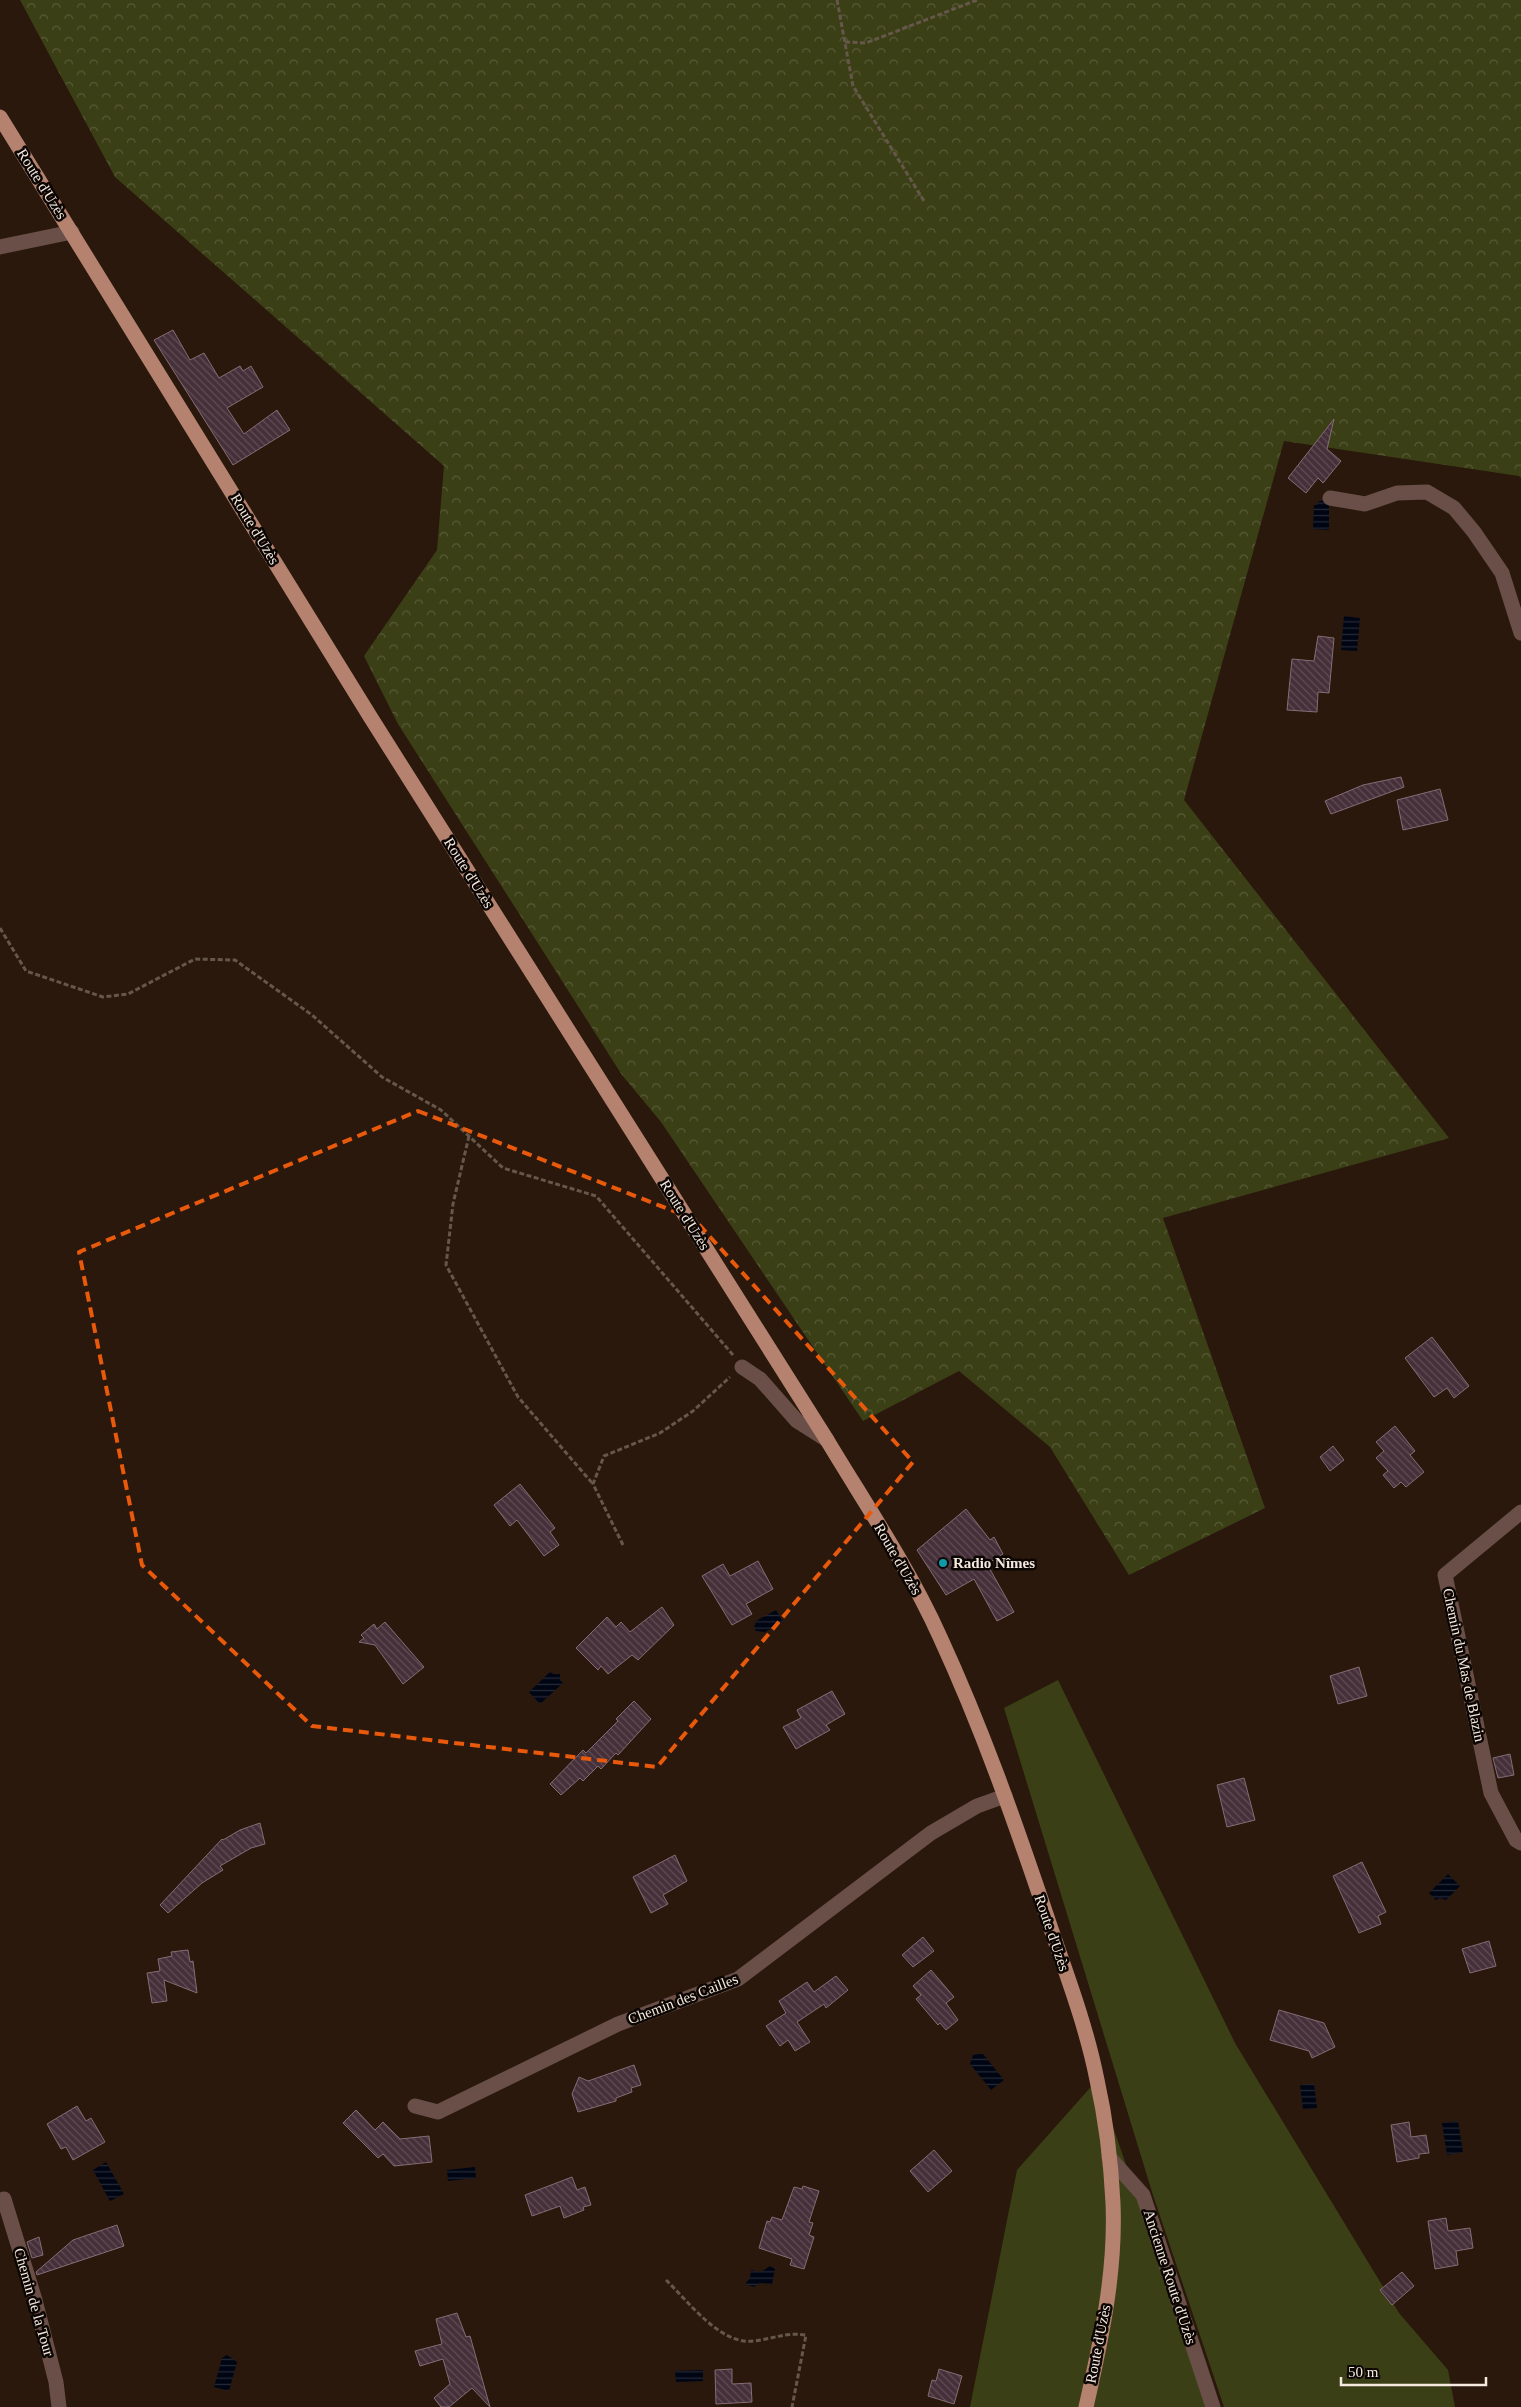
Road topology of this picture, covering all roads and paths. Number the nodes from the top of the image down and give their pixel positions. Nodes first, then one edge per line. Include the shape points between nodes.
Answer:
1 (837, 0) edge
2 (977, 0) edge
3 (845, 42) junction
4 (0, 117) edge
5 (924, 201) dead end
6 (72, 232) junction
7 (0, 247) edge
8 (1330, 498) dead end
9 (1521, 633) edge
10 (0, 928) edge
11 (469, 1136) junction
12 (742, 1367) junction
13 (827, 1440) junction
14 (593, 1484) junction
15 (1521, 1512) edge
16 (623, 1546) dead end
17 (1005, 1796) junction
18 (1521, 1843) edge
19 (415, 2106) dead end
20 (1109, 2157) junction
21 (4, 2199) dead end
22 (666, 2280) dead end
23 (59, 2407) edge
24 (792, 2407) edge
25 (1086, 2407) edge
26 (1213, 2407) edge

1 - 3 path
2 - 3 path via 866,43
3 - 5 path via 853,86
4 - 6 main road, Route d'Uzès
6 - 7 street
6 - 13 main road, Route d'Uzès via 371,718
8 - 9 street via 1365,504 1397,493 1427,492 1454,508 1502,573
10 - 11 path via 26,971 103,997 128,994 195,959 235,960 312,1015 382,1077 441,1110
11 - 12 path via 503,1168 596,1196
11 - 14 path via 453,1204 446,1265 518,1398
12 - 13 street via 760,1379 797,1420
12 - 14 path via 693,1411 660,1433 604,1456
13 - 17 main road, Route d'Uzès via 891,1544 940,1636
14 - 16 path
15 - 18 street, Chemin du Mas de Blazin via 1445,1575 1491,1793 1516,1840
17 - 19 street, Chemin des Cailles via 977,1806 931,1833 738,1979 618,2024 438,2112
17 - 20 main road, Route d'Uzès via 1081,2018 1097,2080
20 - 25 main road, Route d'Uzès via 1113,2206 1110,2270 1102,2334
20 - 26 street, Ancienne Route d'Uzès via 1143,2195
21 - 23 street, Chemin de la Tour via 35,2300 56,2382
22 - 24 path via 732,2340 751,2341 788,2333 806,2335

